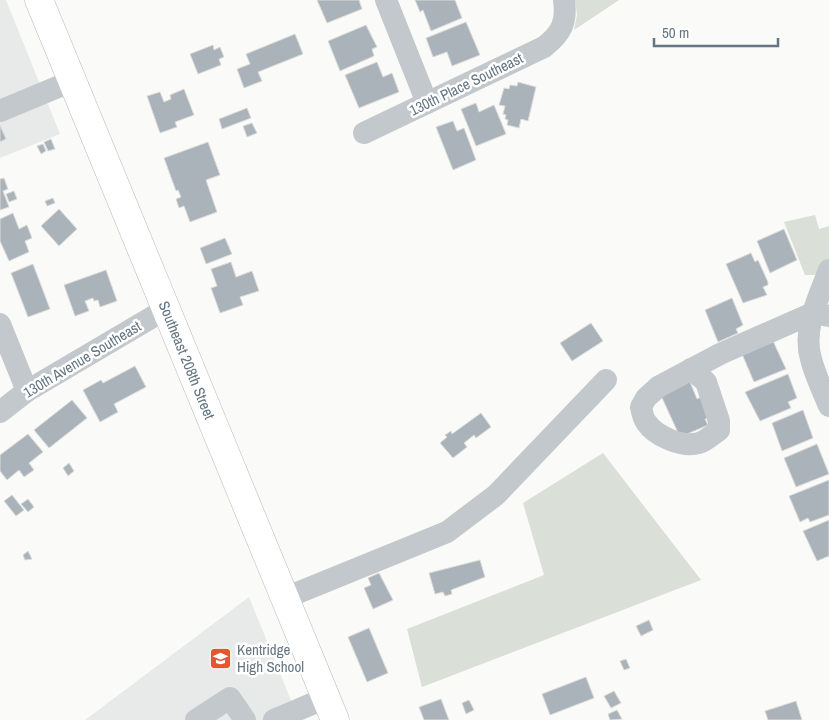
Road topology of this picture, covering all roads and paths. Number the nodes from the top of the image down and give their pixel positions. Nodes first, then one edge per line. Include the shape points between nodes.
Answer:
1 (39, 0) edge
2 (386, 0) edge
3 (564, 0) edge
4 (72, 81) junction
5 (427, 103) junction
6 (0, 111) edge
7 (364, 133) dead end
8 (829, 270) edge
9 (166, 309) junction
10 (821, 314) edge
11 (0, 324) edge
12 (691, 370) dead end
13 (606, 380) dead end
14 (26, 391) junction
15 (829, 406) edge
16 (0, 412) edge
17 (285, 598) junction
18 (330, 709) edge
19 (196, 720) edge
20 (245, 720) edge
21 (274, 720) edge

1 - 4 main road, Southeast 208th Street
2 - 5 street
3 - 5 street, 130th Place Southeast via 563,29 544,47
4 - 6 street
4 - 9 main road, Southeast 208th Street
5 - 7 street, 130th Place Southeast
8 - 10 street
9 - 14 street, 130th Avenue Southeast
9 - 17 main road, Southeast 208th Street
10 - 12 street
10 - 15 street via 808,338 810,358
11 - 14 street
13 - 17 street via 496,495 447,532
14 - 16 street, 130th Avenue Southeast
17 - 18 main road, Southeast 208th Street
18 - 21 street
19 - 20 street via 230,698

